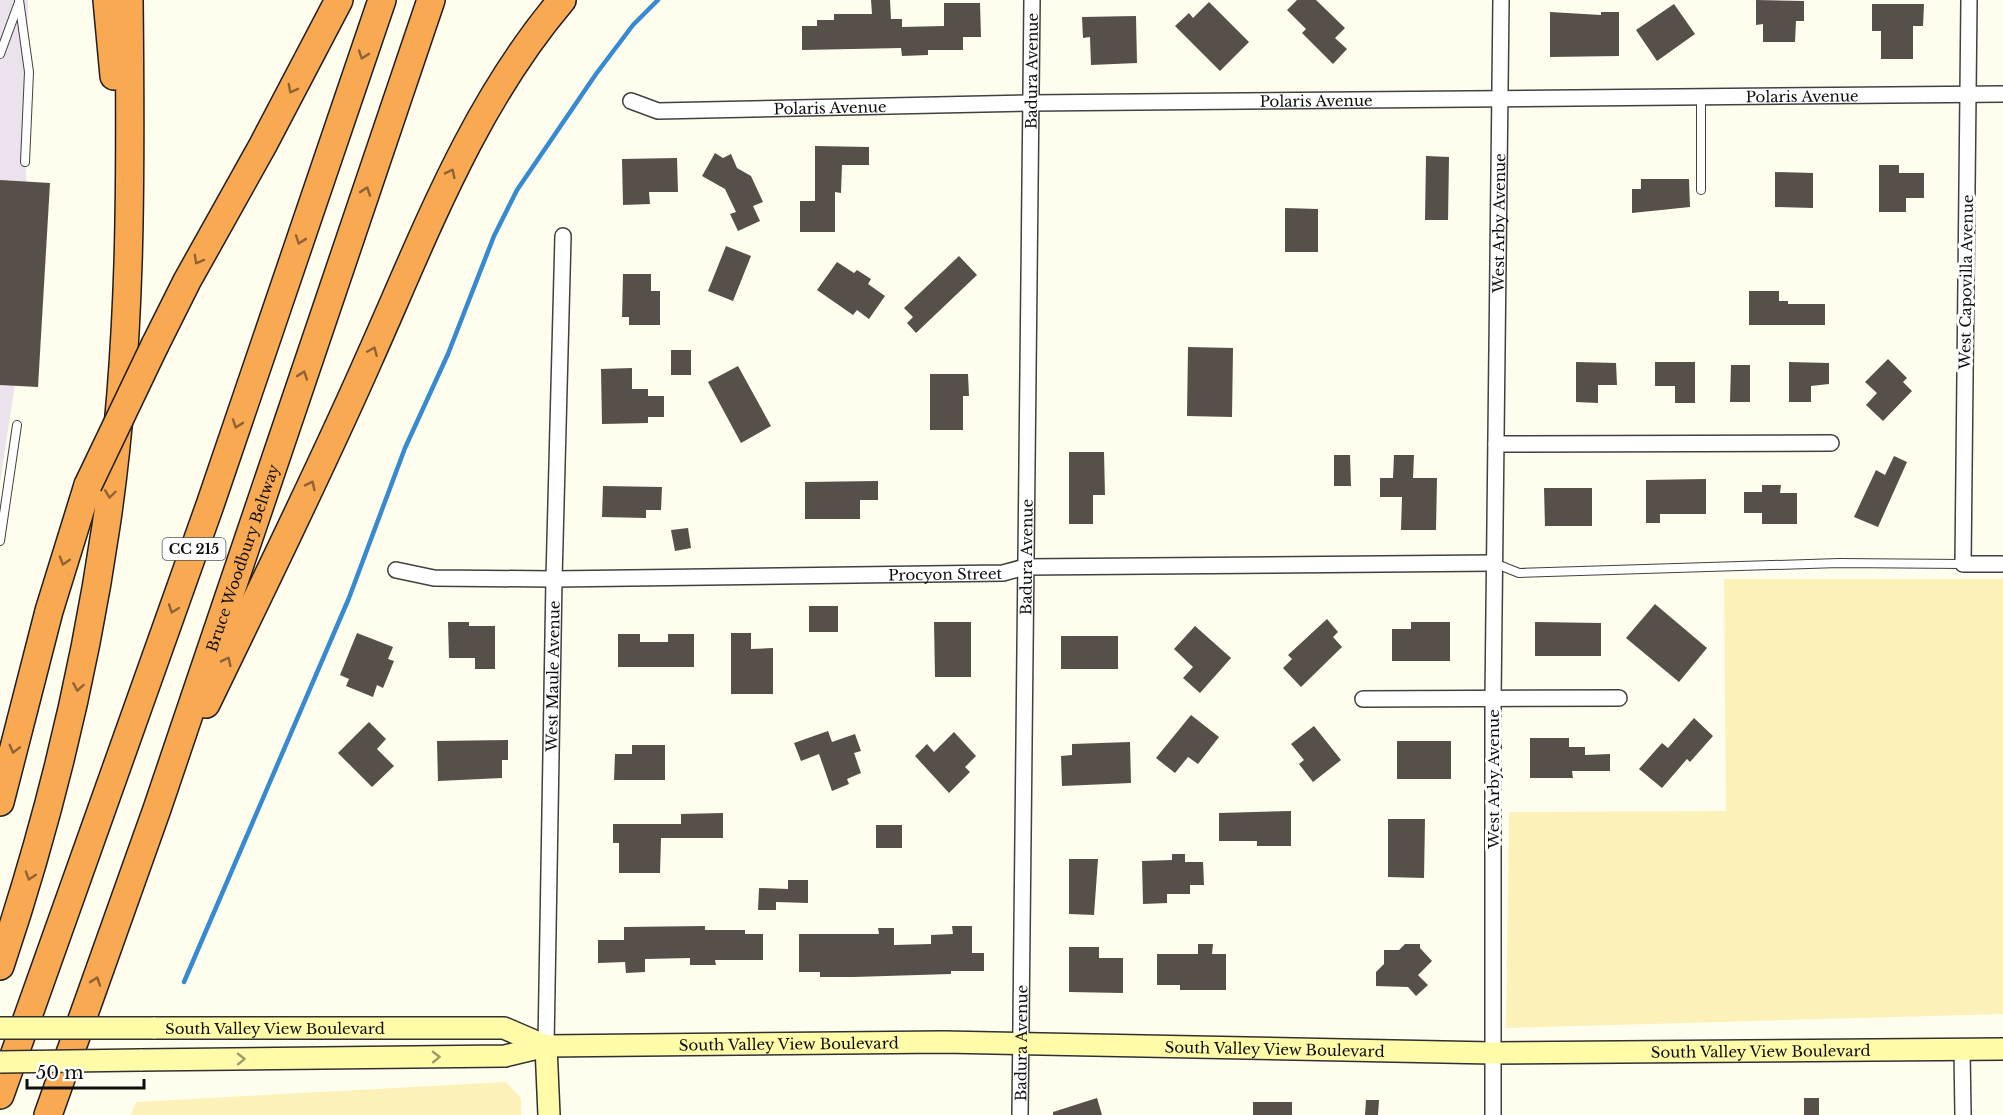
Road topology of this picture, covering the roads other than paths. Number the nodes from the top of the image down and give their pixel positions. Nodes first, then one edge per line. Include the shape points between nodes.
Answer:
1 (107, 0) edge
2 (129, 0) edge
3 (339, 0) edge
4 (382, 0) edge
5 (431, 0) edge
6 (562, 0) edge
7 (1032, 0) edge
8 (1502, 0) edge
9 (1969, 0) edge
10 (19, 1) edge
11 (0, 54) edge
12 (1968, 94) junction
13 (2003, 94) edge
14 (1701, 97) junction
15 (1501, 98) junction
16 (631, 101) dead end
17 (1030, 103) junction
18 (24, 162) dead end
19 (1701, 190) dead end
20 (563, 236) dead end
21 (124, 353) junction
22 (17, 425) dead end
23 (1830, 443) dead end
24 (1496, 444) junction
25 (0, 541) edge
26 (1494, 563) junction
27 (1964, 564) junction
28 (2003, 564) edge
29 (1025, 567) junction
30 (396, 570) dead end
31 (554, 579) junction
32 (1619, 698) dead end
33 (1363, 699) dead end
34 (1493, 699) junction
35 (0, 802) edge
36 (156, 809) junction
37 (0, 966) edge
38 (0, 1028) edge
39 (1019, 1045) junction
40 (546, 1046) junction
41 (2003, 1049) edge
42 (1962, 1050) junction
43 (1492, 1053) junction
44 (0, 1062) edge
45 (0, 1095) edge
46 (48, 1115) edge
47 (549, 1115) edge
48 (1020, 1115) edge
49 (1493, 1115) edge
50 (1963, 1115) edge

1 - 21 highway via 114,71 116,213
2 - 21 highway via 132,178
3 -> 35 highway, bridge via 186,281 88,485 49,611
4 -> 45 highway, CC 215 via 210,505
36 -> 5 highway, Bruce Woodbury Beltway / CC 215
36 -> 6 highway via 340,424 470,135 494,94
7 - 17 street, Badura Avenue
8 - 15 street, West Arby Avenue
9 - 12 street, West Capovilla Avenue
10 - 11 lane
10 - 18 lane via 29,72
12 - 13 street, Polaris Avenue
12 - 14 street, Polaris Avenue
12 - 27 street, West Capovilla Avenue
14 - 15 street, Polaris Avenue
14 - 19 lane
15 - 17 street, Polaris Avenue
15 - 24 street, West Arby Avenue
16 - 17 street, Polaris Avenue via 658,111
17 - 29 street, Badura Avenue
20 - 31 street, West Maule Avenue
21 -> 37 highway via 106,527 74,708 31,873
22 - 25 lane
23 - 24 street
24 - 26 street, West Arby Avenue
26 - 27 lane via 1520,573 1839,562
26 - 29 street, Procyon Street
26 - 34 street, West Arby Avenue
27 - 28 street
29 - 31 street, Procyon Street via 1003,573
29 - 39 street, Badura Avenue
30 - 31 street, Procyon Street via 434,578
31 - 40 street, West Maule Avenue
32 - 34 street
33 - 34 street
34 - 43 street, West Arby Avenue
46 -> 36 highway, Bruce Woodbury Beltway / CC 215
38 - 40 main road, South Valley View Boulevard, bridge via 504,1028
39 - 40 main road, South Valley View Boulevard via 944,1042
39 - 43 main road, South Valley View Boulevard
39 - 48 street, Badura Avenue
44 -> 40 main road, South Valley View Boulevard, bridge via 505,1056
40 - 47 main road, West Maule Avenue
41 - 42 main road, South Valley View Boulevard
42 - 43 main road, South Valley View Boulevard
42 - 50 street
43 - 49 street, West Arby Avenue

